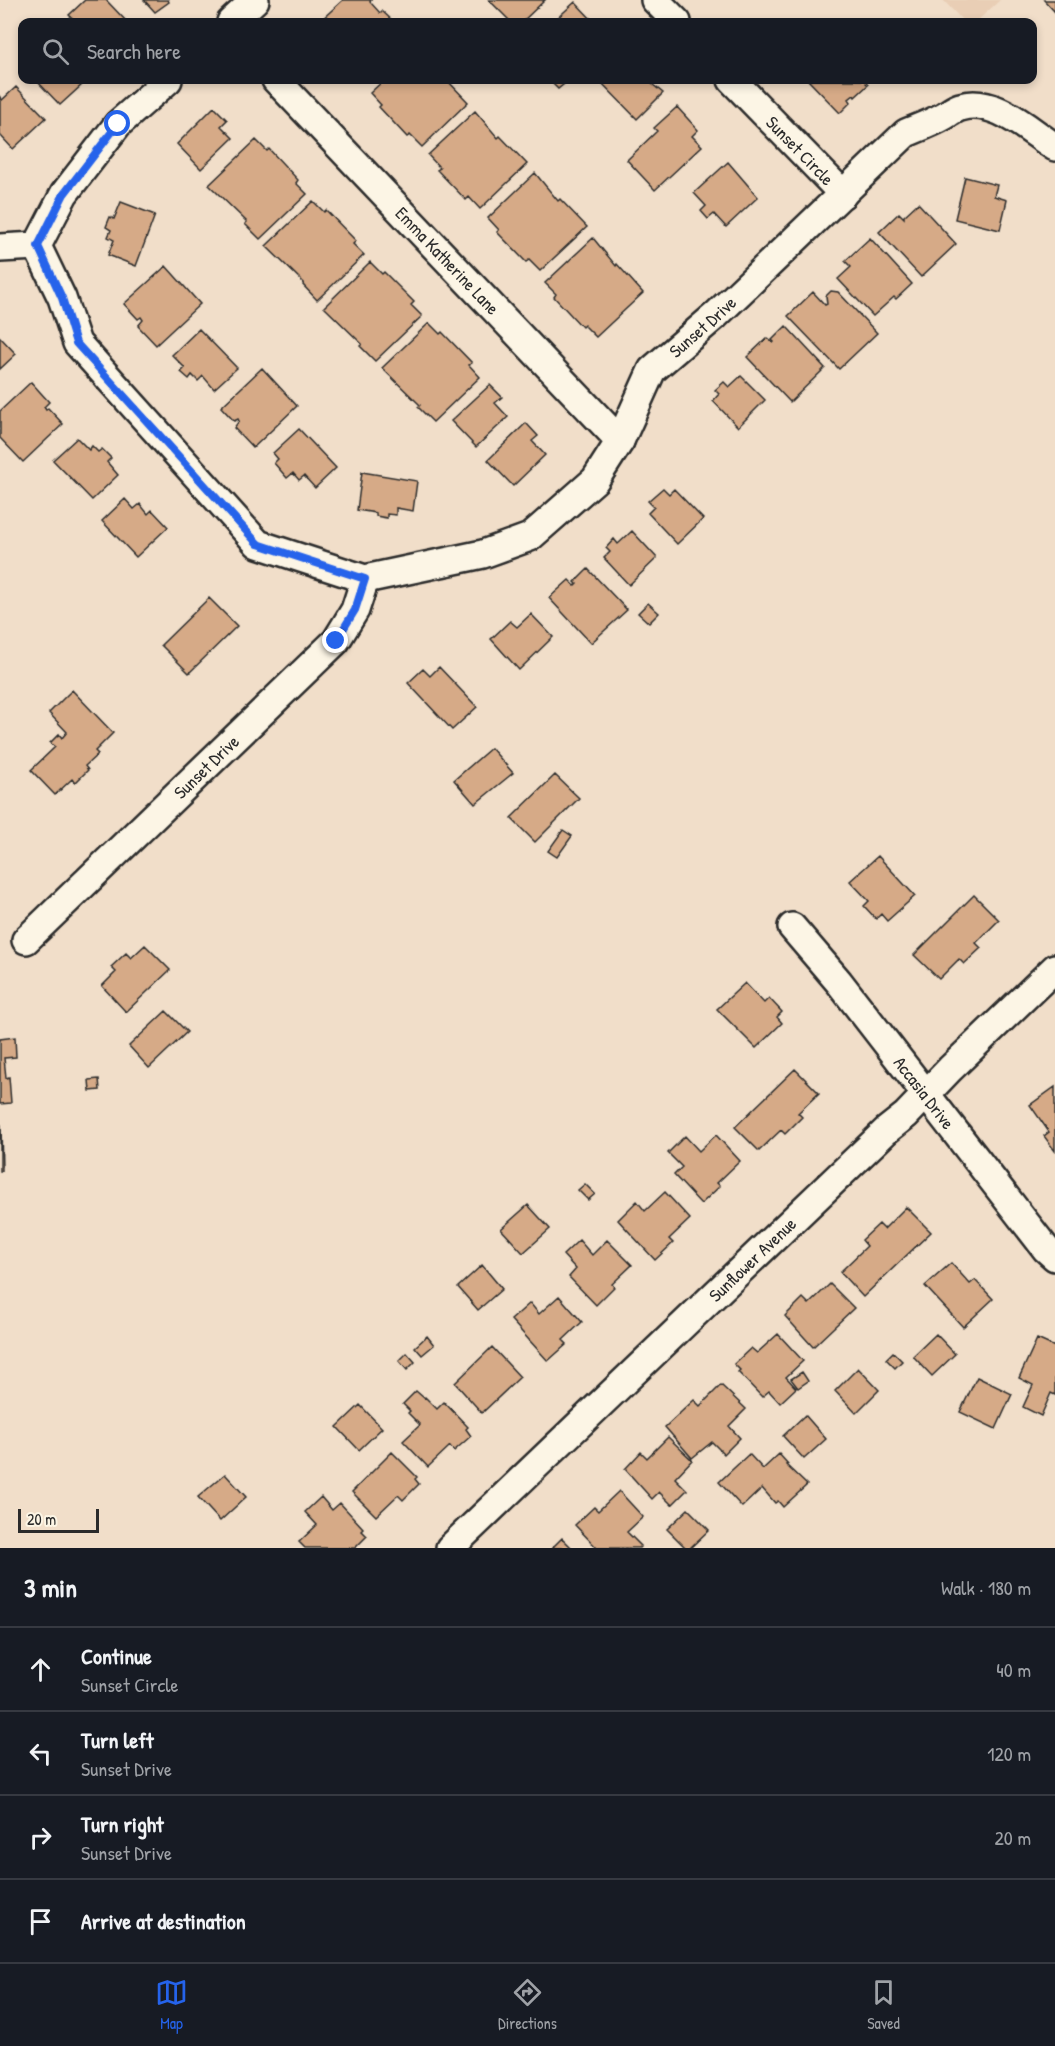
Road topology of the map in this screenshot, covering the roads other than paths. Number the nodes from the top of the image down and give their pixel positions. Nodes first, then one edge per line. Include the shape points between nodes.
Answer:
1 (255, 0) edge
2 (656, 0) edge
3 (235, 18) edge
4 (673, 18) edge
5 (163, 84) edge
6 (280, 84) edge
7 (736, 84) edge
8 (1055, 147) edge
9 (843, 194) junction
10 (38, 246) junction
11 (0, 248) edge
12 (620, 441) junction
13 (365, 579) junction
14 (792, 927) dead end
15 (26, 940) dead end
16 (1055, 968) edge
17 (926, 1094) junction
18 (1055, 1257) edge
19 (450, 1548) edge

1 - 3 street
2 - 4 street
5 - 10 street via 118,124 64,194
6 - 12 street, Emma Katherine Lane
7 - 9 street, Sunset Circle
8 - 9 street, Sunset Drive via 990,106 974,104 906,133
9 - 12 street, Sunset Drive via 652,370
10 - 11 street
10 - 13 street via 62,298 76,343 258,544
12 - 13 street, Sunset Drive via 595,480 530,537 483,554
13 - 15 street, Sunset Drive via 355,610 336,641
14 - 17 street, Accasia Drive
16 - 17 street, Sunflower Avenue
17 - 18 street, Accasia Drive
17 - 19 street, Sunflower Avenue

